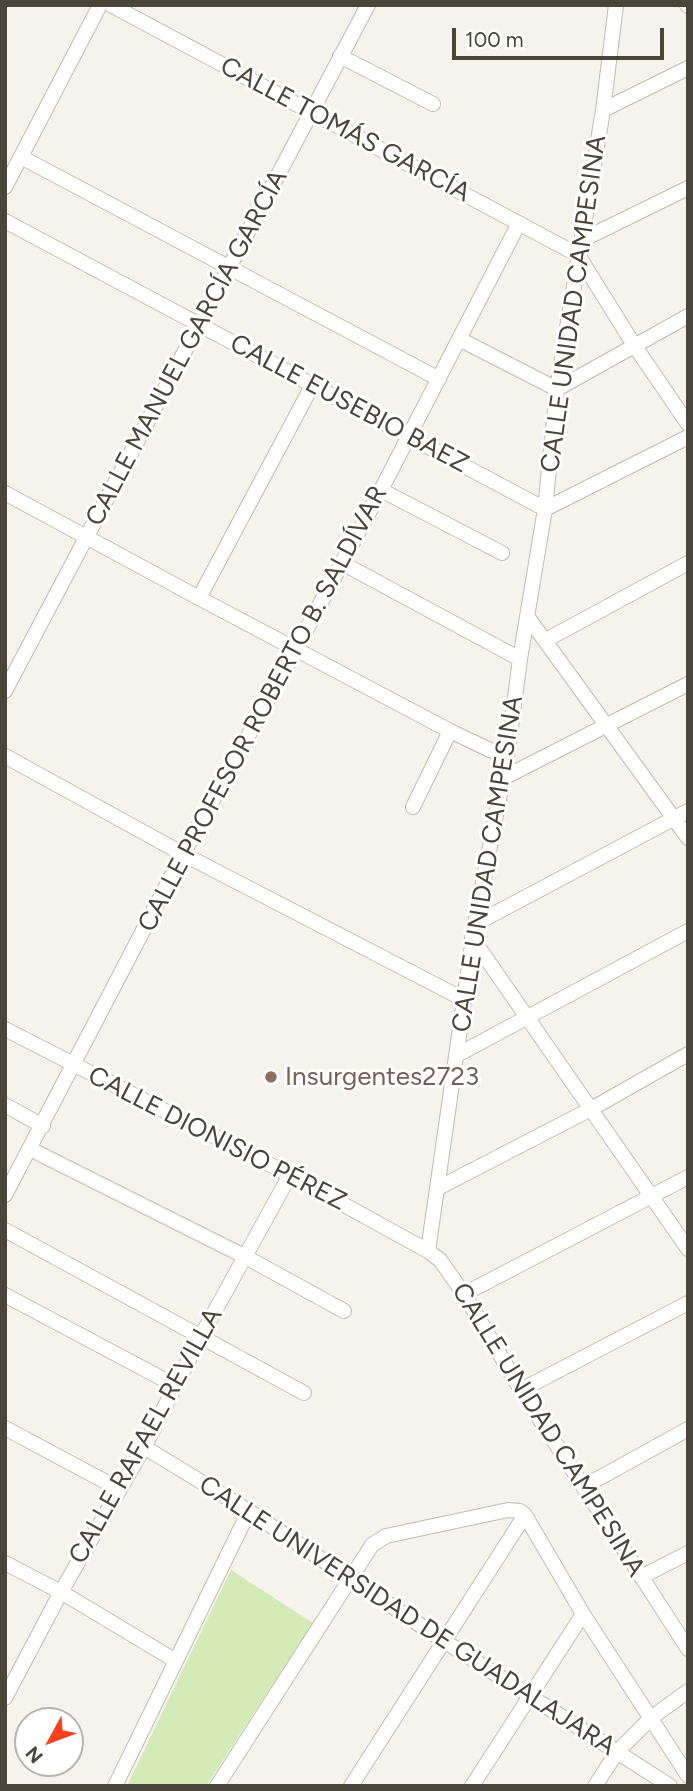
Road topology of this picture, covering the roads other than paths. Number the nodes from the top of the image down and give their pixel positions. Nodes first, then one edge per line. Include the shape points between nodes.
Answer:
1 (100, 5) edge
2 (111, 5) edge
3 (368, 5) edge
4 (615, 6) edge
5 (340, 57) junction
6 (688, 68) edge
7 (433, 104) dead end
8 (603, 110) junction
9 (311, 113) junction
10 (21, 157) junction
11 (5, 187) edge
12 (688, 188) edge
13 (5, 220) edge
14 (519, 223) junction
15 (582, 240) junction
16 (578, 256) junction
17 (229, 267) junction
18 (688, 316) edge
19 (199, 325) junction
20 (459, 339) junction
21 (634, 345) junction
22 (439, 379) junction
23 (313, 384) junction
24 (556, 389) junction
25 (688, 424) edge
26 (408, 435) junction
27 (688, 437) edge
28 (381, 490) junction
29 (5, 493) edge
30 (545, 509) junction
31 (88, 538) junction
32 (502, 553) dead end
33 (342, 563) junction
34 (688, 563) edge
35 (199, 598) junction
36 (527, 616) junction
37 (546, 640) junction
38 (296, 649) junction
39 (520, 659) junction
40 (688, 684) edge
41 (5, 691) edge
42 (608, 725) junction
43 (450, 731) junction
44 (5, 756) edge
45 (507, 758) junction
46 (503, 778) junction
47 (413, 807) dead end
48 (688, 811) edge
49 (674, 818) junction
50 (688, 838) edge
51 (183, 854) junction
52 (474, 931) junction
53 (688, 931) edge
54 (465, 1000) junction
55 (528, 1017) junction
56 (5, 1028) edge
57 (688, 1054) edge
58 (457, 1055) junction
59 (74, 1066) junction
60 (5, 1105) edge
61 (591, 1109) junction
62 (43, 1126) junction
63 (30, 1149) junction
64 (290, 1175) junction
65 (688, 1177) edge
66 (438, 1188) junction
67 (5, 1195) edge
68 (651, 1195) junction
69 (5, 1230) edge
70 (688, 1249) edge
71 (428, 1251) junction
72 (244, 1256) junction
73 (464, 1294) junction
74 (5, 1295) edge
75 (688, 1303) edge
76 (344, 1311) dead end
77 (200, 1338) junction
78 (176, 1386) junction
79 (521, 1390) junction
80 (304, 1393) dead end
81 (5, 1428) edge
82 (688, 1429) edge
83 (144, 1447) junction
84 (583, 1487) junction
85 (119, 1489) junction
86 (249, 1511) junction
87 (525, 1515) junction
88 (688, 1553) edge
89 (5, 1563) edge
90 (350, 1577) junction
91 (640, 1577) junction
92 (61, 1592) junction
93 (583, 1614) junction
94 (444, 1641) junction
95 (688, 1650) edge
96 (176, 1661) junction
97 (688, 1691) edge
98 (6, 1697) edge
99 (530, 1697) junction
100 (651, 1718) junction
101 (617, 1752) junction
102 (688, 1776) edge
103 (115, 1786) edge
104 (217, 1786) edge
105 (351, 1786) edge
106 (472, 1786) edge
107 (595, 1786) edge
108 (670, 1786) edge

1 - 10 street
2 - 9 street, CALLE TOMÁS GARCÍA
3 - 5 street, CALLE MANUEL GARCÍA GARCÍA
4 - 8 street, CALLE UNIDAD CAMPESINA
5 - 7 street
5 - 9 street, CALLE MANUEL GARCÍA GARCÍA
6 - 8 street
8 - 15 street, CALLE UNIDAD CAMPESINA
9 - 14 street, CALLE TOMÁS GARCÍA
9 - 17 street, CALLE MANUEL GARCÍA GARCÍA
10 - 11 street
10 - 17 street
12 - 15 street
13 - 19 street, CALLE EUSEBIO BAEZ
14 - 16 street, CALLE TOMÁS GARCÍA
14 - 20 street, CALLE PROFESOR ROBERTO B. SALDÍVAR
15 - 16 street, CALLE UNIDAD CAMPESINA
16 - 21 street
16 - 24 street, CALLE UNIDAD CAMPESINA
17 - 19 street, CALLE MANUEL GARCÍA GARCÍA
17 - 22 street
18 - 21 street
19 - 23 street, CALLE EUSEBIO BAEZ
19 - 31 street, CALLE MANUEL GARCÍA GARCÍA
20 - 22 street, CALLE PROFESOR ROBERTO B. SALDÍVAR
20 - 24 street
21 - 24 street
21 - 25 street
22 - 26 street, CALLE PROFESOR ROBERTO B. SALDÍVAR
23 - 26 street, CALLE EUSEBIO BAEZ
23 - 35 street
24 - 30 street, CALLE UNIDAD CAMPESINA
26 - 28 street, CALLE PROFESOR ROBERTO B. SALDÍVAR
26 - 30 street, CALLE EUSEBIO BAEZ
27 - 30 street
28 - 32 street
28 - 33 street, CALLE PROFESOR ROBERTO B. SALDÍVAR
29 - 31 street
30 - 36 street, CALLE UNIDAD CAMPESINA
31 - 35 street
31 - 41 street, CALLE MANUEL GARCÍA GARCÍA
33 - 38 street, CALLE PROFESOR ROBERTO B. SALDÍVAR
33 - 39 street
34 - 37 street
35 - 38 street
36 - 37 street
36 - 39 street, CALLE UNIDAD CAMPESINA
37 - 42 street
38 - 43 street
38 - 51 street, CALLE PROFESOR ROBERTO B. SALDÍVAR
39 - 45 street, CALLE UNIDAD CAMPESINA
40 - 42 street
42 - 46 street
42 - 49 street
43 - 45 street
43 - 47 street
44 - 51 street
45 - 46 street, CALLE UNIDAD CAMPESINA
46 - 52 street, CALLE UNIDAD CAMPESINA
48 - 49 street
49 - 50 street
49 - 52 street
51 - 54 street
51 - 59 street, CALLE PROFESOR ROBERTO B. SALDÍVAR
52 - 54 street, CALLE UNIDAD CAMPESINA
52 - 55 street
53 - 55 street
54 - 58 street, CALLE UNIDAD CAMPESINA
55 - 58 street
55 - 61 street
56 - 59 street, CALLE DIONISIO PÉREZ
57 - 61 street
58 - 66 street, CALLE UNIDAD CAMPESINA
59 - 62 street, CALLE PROFESOR ROBERTO B. SALDÍVAR
59 - 64 street, CALLE DIONISIO PÉREZ
60 - 62 street
61 - 66 street
61 - 68 street
62 - 63 street, CALLE PROFESOR ROBERTO B. SALDÍVAR
63 - 67 street, CALLE PROFESOR ROBERTO B. SALDÍVAR
63 - 72 street
64 - 71 street, CALLE DIONISIO PÉREZ
64 - 72 street, CALLE RAFAEL REVILLA
65 - 68 street
66 - 71 street, CALLE UNIDAD CAMPESINA
68 - 70 street
68 - 73 street
69 - 77 street
71 - 73 street, CALLE UNIDAD CAMPESINA
72 - 76 street
72 - 77 street, CALLE RAFAEL REVILLA
73 - 79 street, CALLE UNIDAD CAMPESINA
74 - 78 street
75 - 79 street
77 - 78 street, CALLE RAFAEL REVILLA
77 - 80 street
78 - 83 street, CALLE RAFAEL REVILLA
79 - 84 street, CALLE UNIDAD CAMPESINA
81 - 85 street
82 - 84 street
83 - 85 street, CALLE RAFAEL REVILLA
83 - 86 street, CALLE UNIVERSIDAD DE GUADALAJARA
84 - 91 street, CALLE UNIDAD CAMPESINA
85 - 92 street, CALLE RAFAEL REVILLA
86 - 90 street, CALLE UNIVERSIDAD DE GUADALAJARA
86 - 96 street
87 - 90 street via 508,1510 386,1536 365,1553
87 - 93 street
87 - 94 street
88 - 91 street
89 - 92 street
90 - 94 street, CALLE UNIVERSIDAD DE GUADALAJARA
90 - 104 street
91 - 95 street, CALLE UNIDAD CAMPESINA
92 - 96 street
92 - 98 street, CALLE RAFAEL REVILLA
93 - 99 street
93 - 100 street
94 - 99 street, CALLE UNIVERSIDAD DE GUADALAJARA
94 - 105 street
96 - 103 street
97 - 100 street
99 - 101 street, CALLE UNIVERSIDAD DE GUADALAJARA
99 - 106 street
100 - 101 street
100 - 102 street
101 - 107 street
101 - 108 street, CALLE UNIVERSIDAD DE GUADALAJARA

